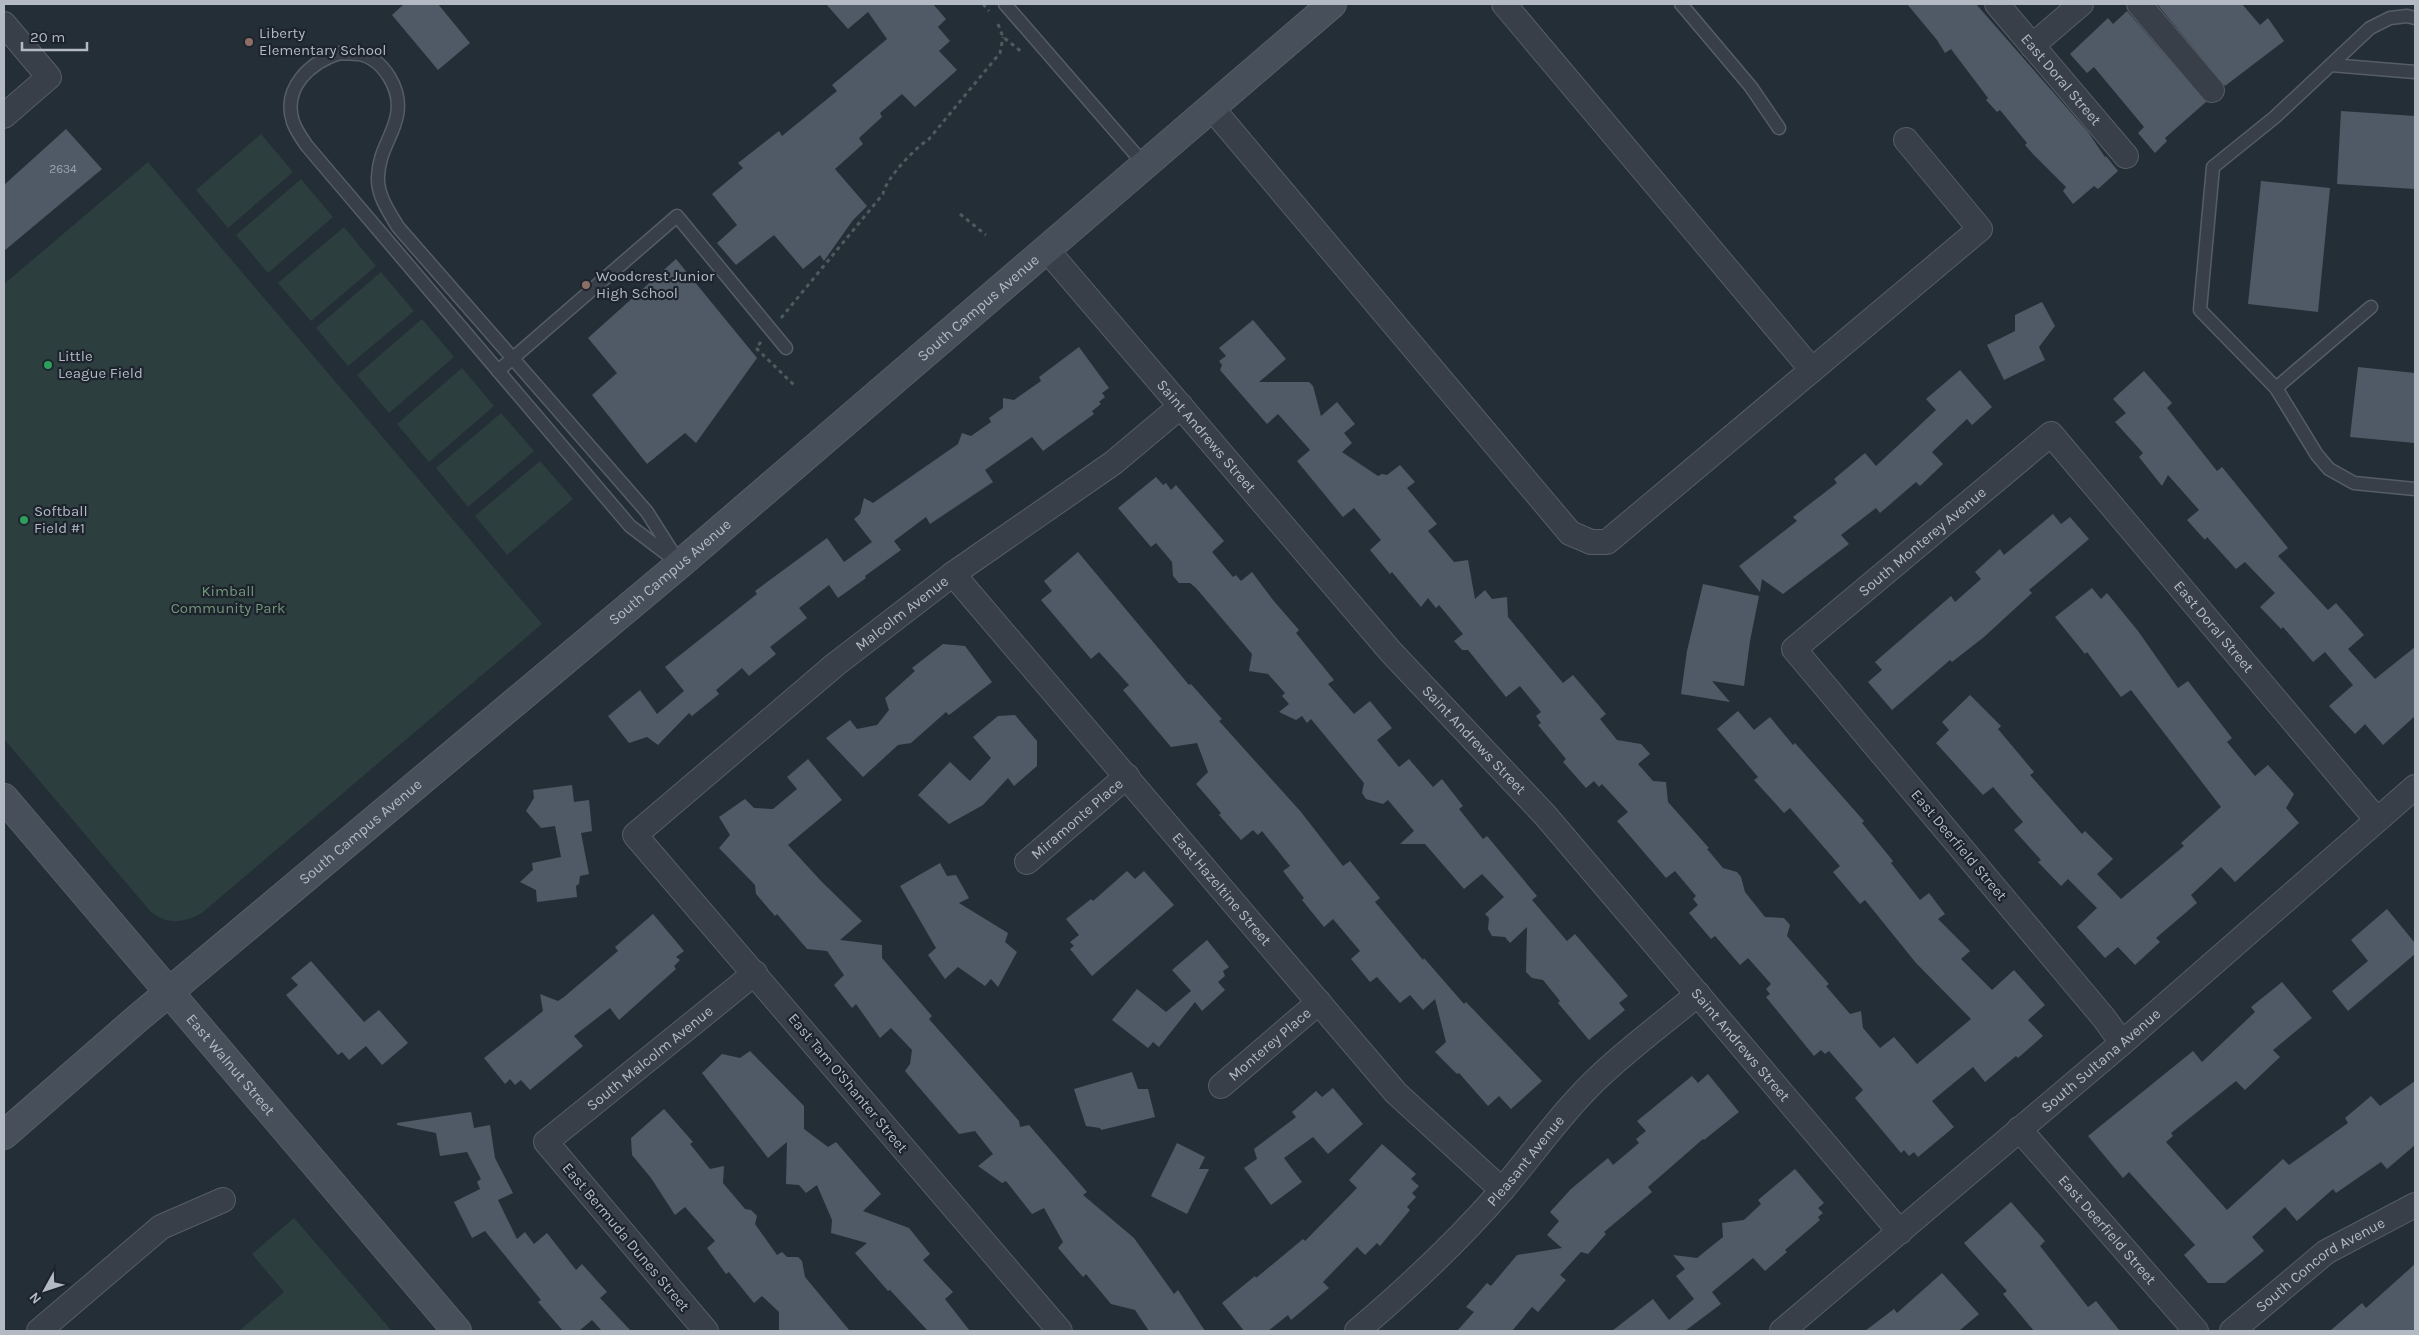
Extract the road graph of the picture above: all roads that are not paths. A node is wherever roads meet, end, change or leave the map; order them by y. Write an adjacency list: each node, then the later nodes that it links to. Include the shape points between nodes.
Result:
1 (1006, 4): 19 (lane)
2 (1332, 4): 14 (street, South Campus Avenue)
3 (1504, 4): 24 (street)
4 (1681, 4): 16 (lane, via 1751,87)
5 (1996, 4): 10 (street, East Doral Street)
6 (2082, 4): 10 (street)
7 (2139, 4): 13 (street)
8 (2415, 18): 11 (lane, via 2397,16 2377,23)
9 (4, 24): 15 (street, via 50,77)
10 (2032, 46): 18 (street, East Doral Street)
11 (2330, 65): 12 (lane); 26 (lane, via 2276,117 2212,167 2200,310)
12 (2415, 72)
13 (2212, 90)
14 (1211, 107): 19 (street, South Campus Avenue); 24 (street, via 1570,533 1591,542 1607,542)
15 (4, 116)
16 (1780, 128)
17 (1906, 140): 24 (street, via 1980,229)
18 (2126, 156)
19 (1144, 164): 20 (street, South Campus Avenue)
20 (1047, 250): 27 (street, Saint Andrews Street); 30 (street, South Campus Avenue)
21 (2371, 307): 26 (lane)
22 (786, 348): 23 (lane, via 677,216)
23 (513, 358): 25 (lane); 25 (lane, via 398,227 383,202 378,179 382,152 398,113 396,91 387,73 376,61 360,54 324,58 307,70 296,85 290,106 294,123 306,146); 30 (lane, via 647,512)
24 (1812, 370)
25 (498, 371): 30 (lane, via 630,526)
26 (2276, 388): 29 (lane, via 2317,455 2335,473 2362,484)
27 (1181, 406): 31 (street, Malcolm Avenue, via 1113,463); 41 (street, Saint Andrews Street, via 1390,652 1545,816)
28 (2051, 434): 32 (street, South Monterey Avenue); 36 (street, East Doral Street)
29 (2415, 489)
30 (680, 564): 40 (street, South Campus Avenue)
31 (953, 574): 33 (street, East Hazeltine Street); 37 (street, Malcolm Avenue, via 836,664)
32 (1794, 649): 43 (street, East Deerfield Street)
33 (1127, 776): 38 (street, Miramonte Place); 42 (street, East Hazeltine Street)
34 (2415, 788): 36 (street, South Sultana Avenue)
35 (4, 798): 40 (street, East Walnut Street)
36 (2377, 820): 43 (street, South Sultana Avenue)
37 (635, 835): 39 (street, East Tam O'Shanter Street)
38 (1027, 862)
39 (754, 973): 47 (street, South Malcolm Avenue); 56 (street, East Tam O'Shanter Street)
40 (169, 992): 46 (street, South Campus Avenue); 54 (street, East Walnut Street)
41 (1698, 994): 48 (street, Pleasant Avenue, via 1602,1074); 51 (street, Saint Andrews Street)
42 (1319, 1002): 44 (street, Monterey Place); 48 (street, East Hazeltine Street, via 1396,1093)
43 (2122, 1043): 45 (street, South Sultana Avenue)
44 (1220, 1086)
45 (2019, 1129): 51 (street, South Sultana Avenue); 58 (street, East Deerfield Street)
46 (4, 1135)
47 (546, 1142): 55 (street, East Bermuda Dunes Street)
48 (1502, 1190): 57 (street, Pleasant Avenue, via 1415,1280)
49 (223, 1200): 53 (street, via 161,1227)
50 (2415, 1205): 59 (street, South Concord Avenue, via 2326,1252)
51 (1900, 1232): 52 (street, South Sultana Avenue)
52 (1788, 1329)
53 (39, 1331)
54 (457, 1331)
55 (706, 1331)
56 (1060, 1331)
57 (1357, 1331)
58 (2196, 1331)
59 (2232, 1331)

